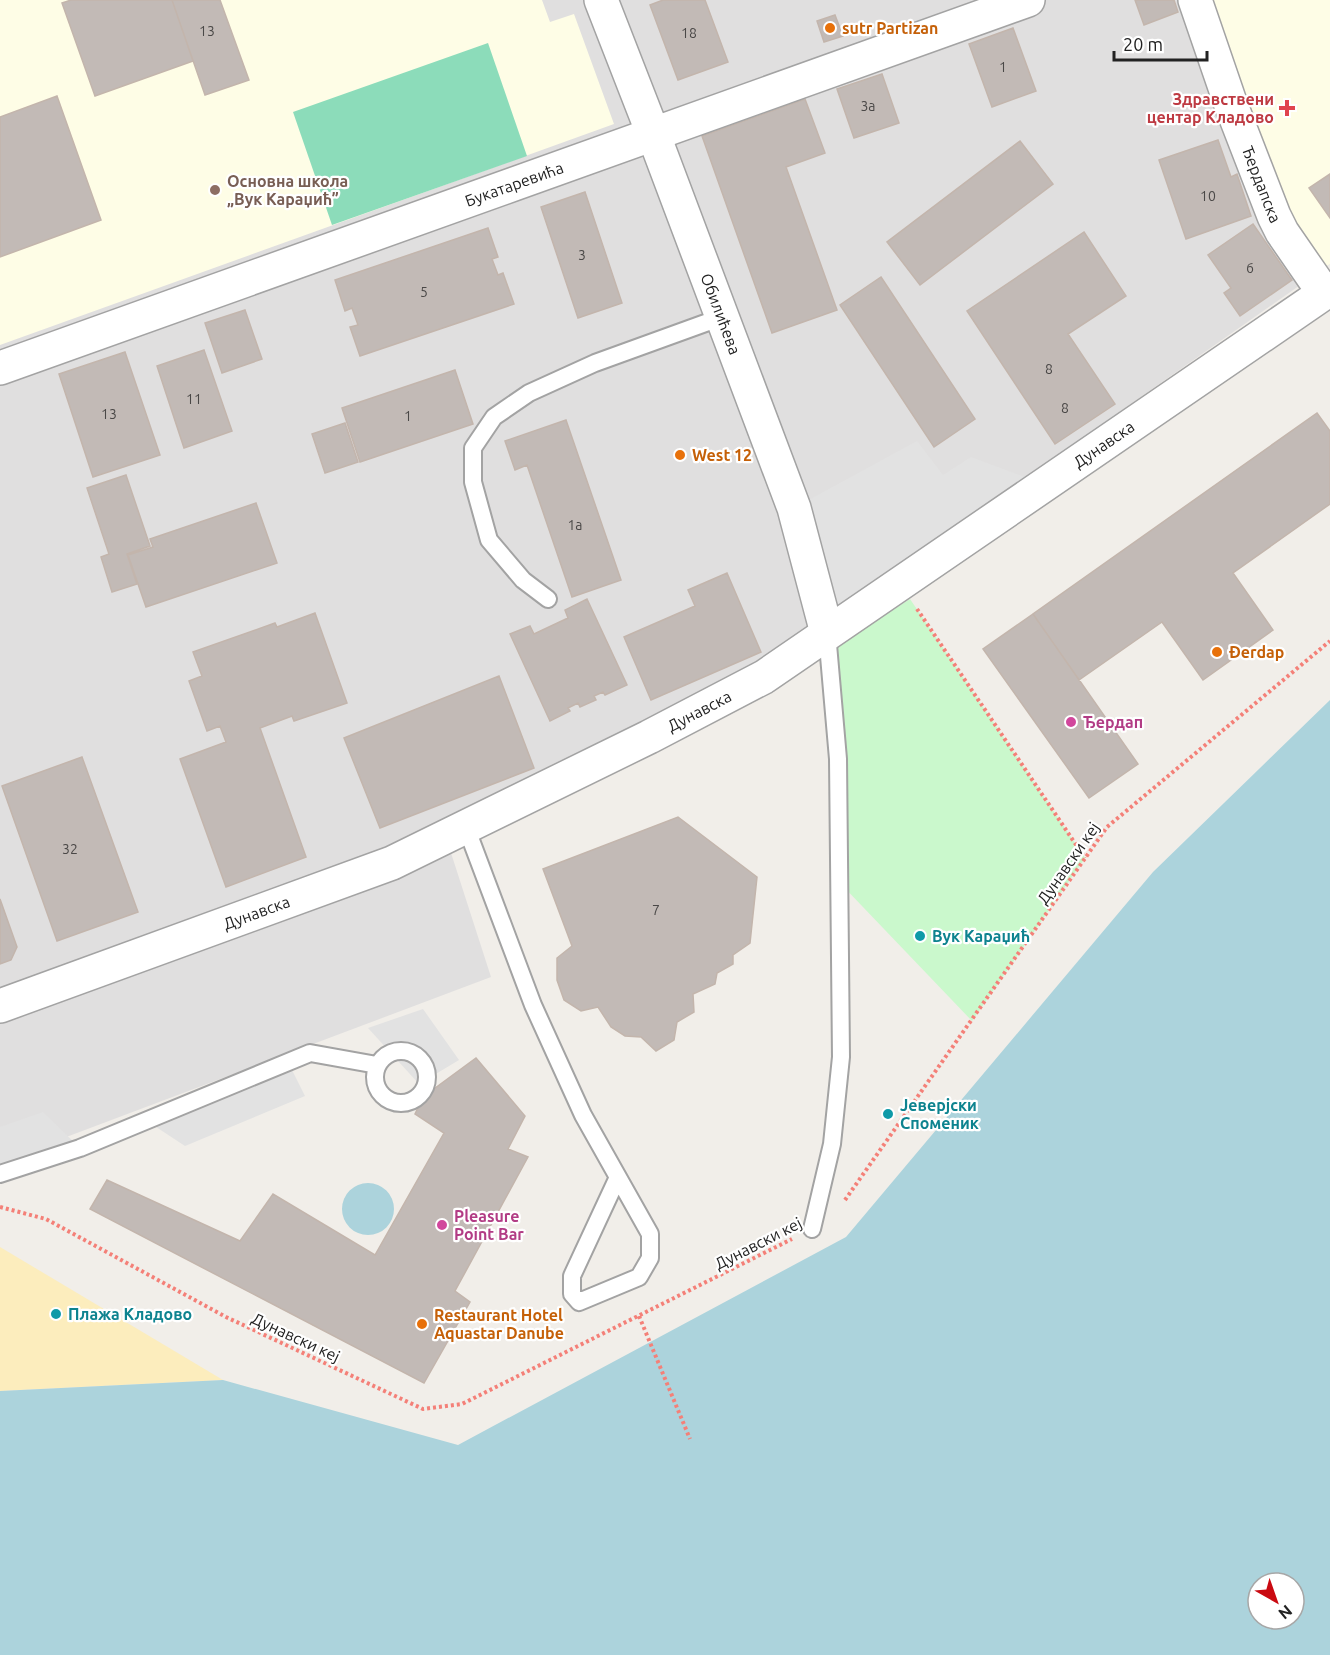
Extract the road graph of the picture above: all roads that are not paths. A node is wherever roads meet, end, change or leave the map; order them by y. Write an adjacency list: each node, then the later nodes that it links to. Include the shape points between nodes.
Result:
1 (601, 0): 4 (street, Обилићева)
2 (1028, 0): 4 (street, Букатаревића)
3 (1195, 0): 5 (street, Ђердапска, via 1274,216)
4 (654, 135): 6 (street, Обилићева); 7 (street, Букатаревића)
5 (1327, 291): 9 (street, Дунавска)
6 (722, 317): 8 (lane, via 595,363 529,393 494,417 473,448 472,482 489,540 523,580); 9 (street, Обилићева, via 794,508)
7 (0, 368)
8 (548, 599)
9 (827, 633): 10 (street, Дунавска, via 764,677); 15 (lane, via 838,759 841,1057 832,1143)
10 (466, 827): 11 (street, Дунавска, via 392,863); 14 (lane, via 533,1005 583,1115)
11 (0, 1006)
12 (377, 1065): 13 (lane, via 310,1053 80,1148)
13 (0, 1174)
14 (618, 1177): 14 (lane, via 650,1234 650,1258 639,1277 579,1302 572,1294 572,1276)
15 (812, 1229)

